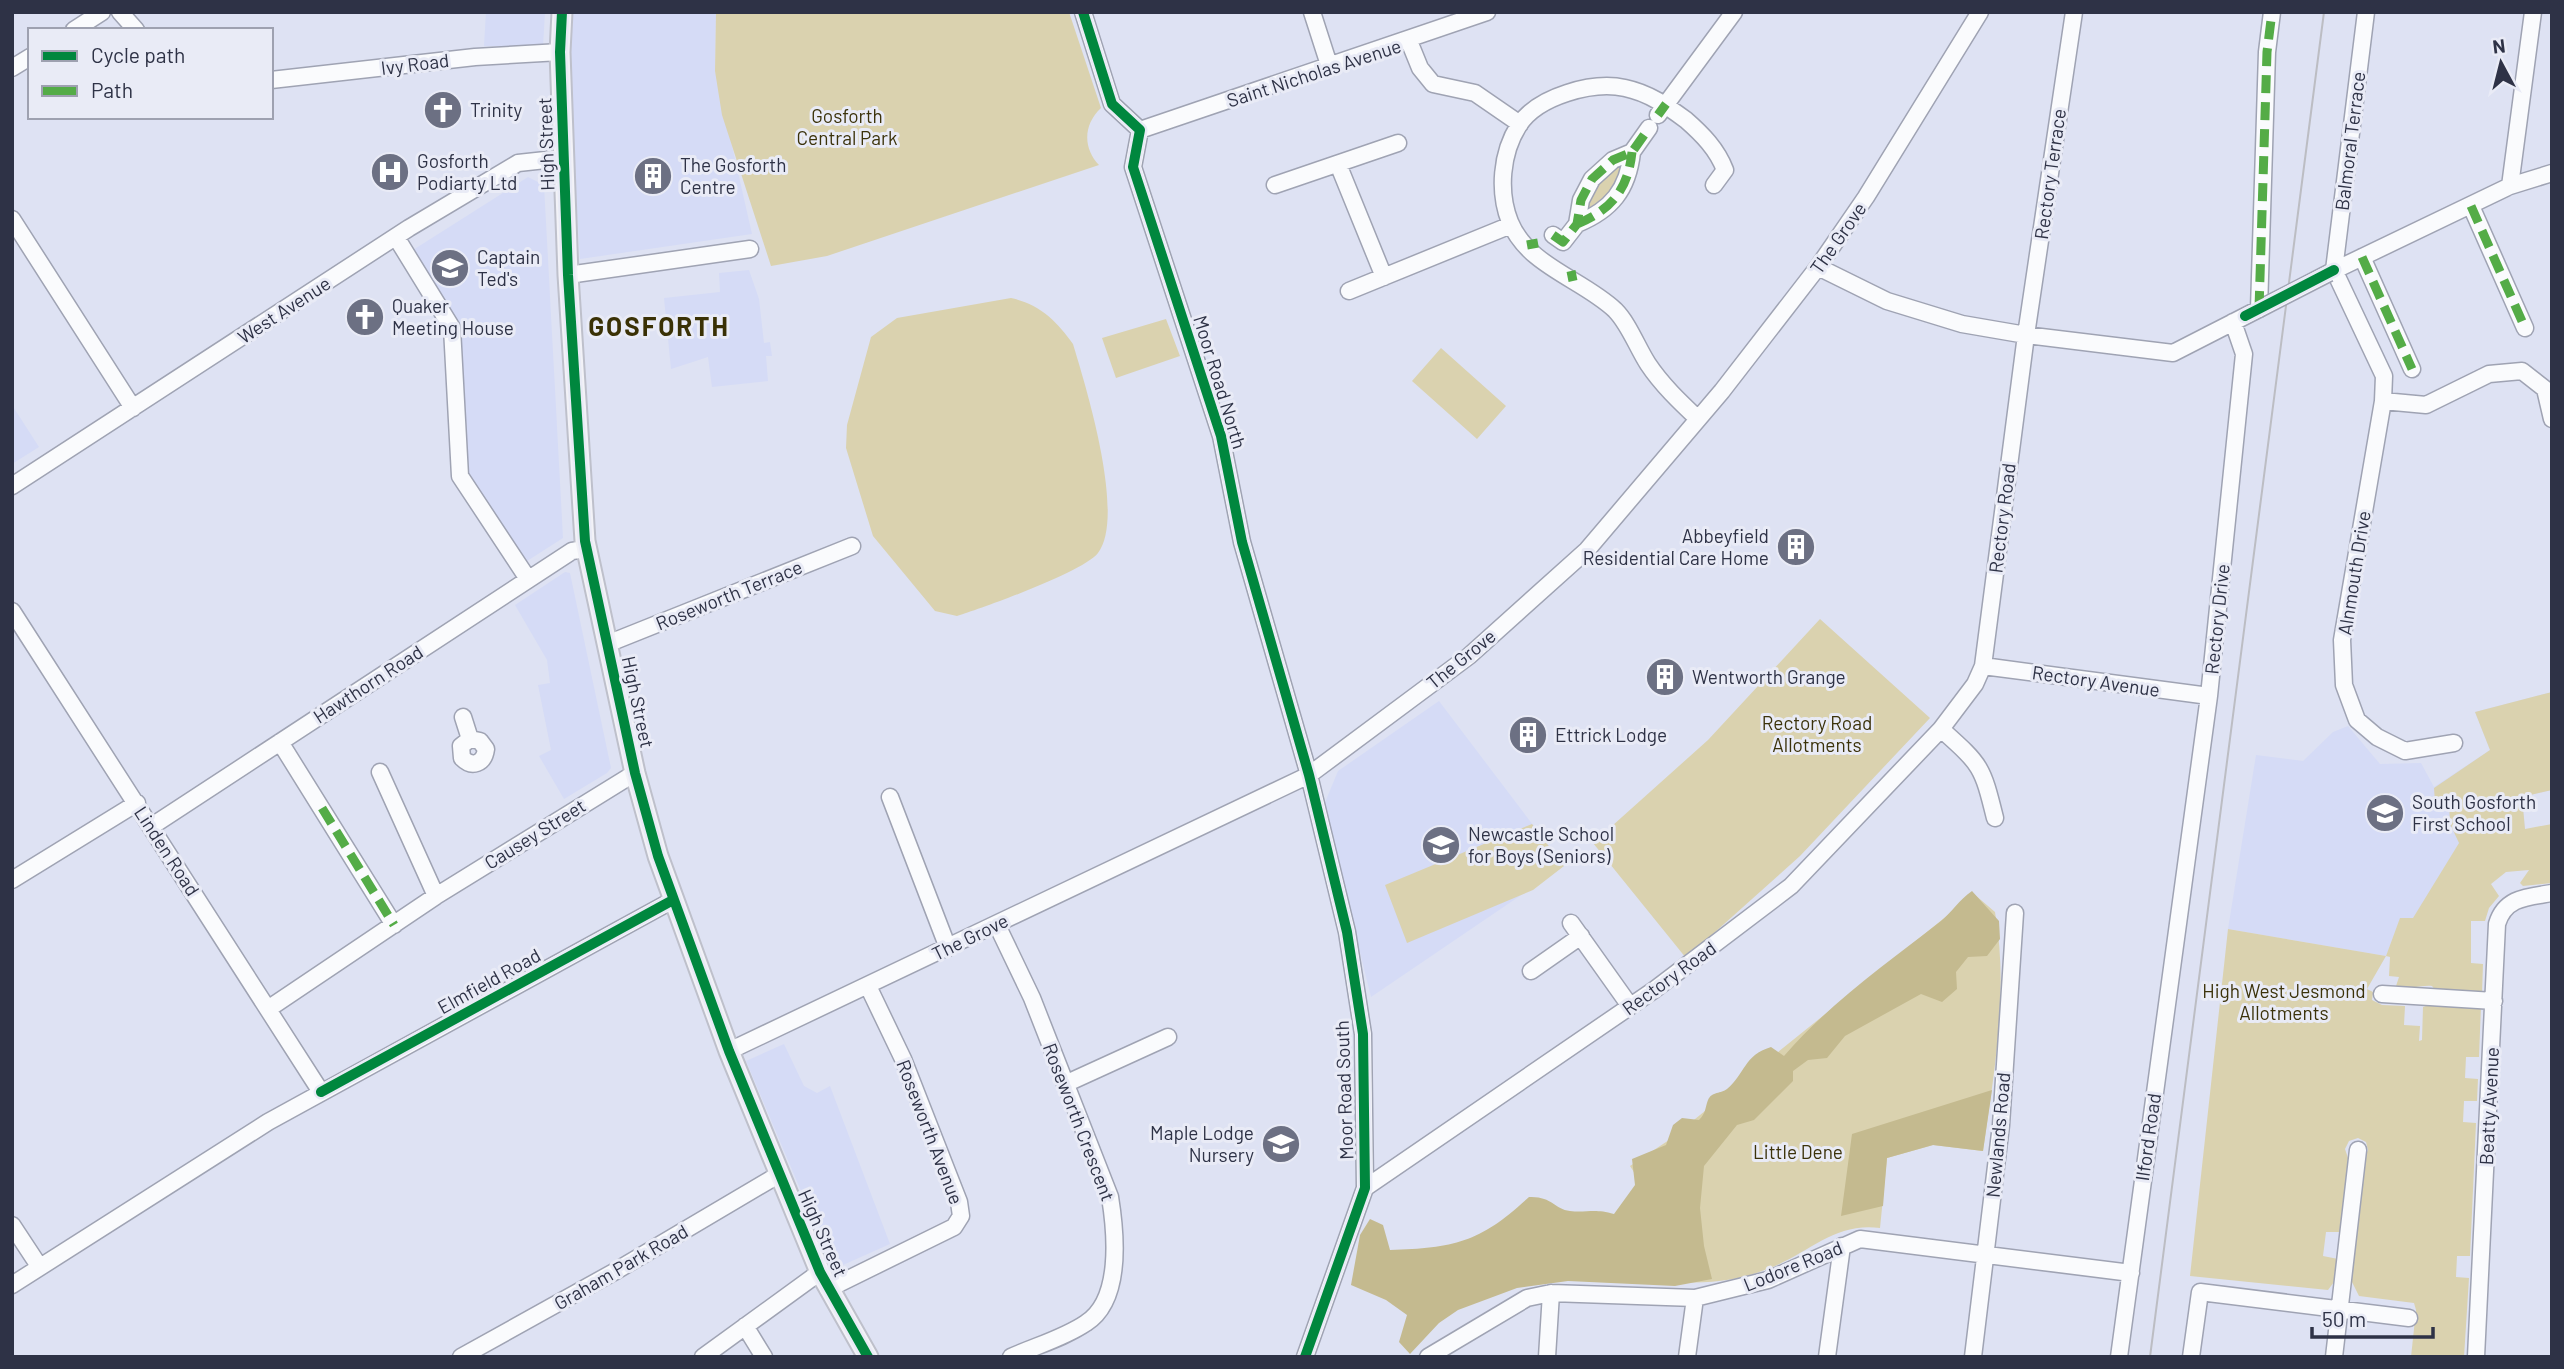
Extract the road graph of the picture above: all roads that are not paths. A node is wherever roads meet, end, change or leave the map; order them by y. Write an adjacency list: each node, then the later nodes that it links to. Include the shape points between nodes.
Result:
1 (102, 12): 13 (street)
2 (120, 12): 14 (street)
3 (562, 12): 16 (main road, High Street)
4 (1083, 12): 23 (street, via 1112,104)
5 (1312, 12): 19 (street)
6 (1734, 12): 21 (street)
7 (1980, 12): 40 (street, The Grove, via 1880,176)
8 (2074, 12): 48 (street, Rectory Terrace)
9 (2272, 12): 45 (street)
10 (2366, 12): 41 (street, Balmoral Terrace)
11 (2533, 12): 31 (street)
12 (1485, 13): 15 (street, Saint Nicholas Avenue)
13 (77, 28)
14 (134, 28)
15 (1409, 41): 19 (street, Saint Nicholas Avenue); 22 (street, via 1420,68 1433,84 1475,93)
16 (560, 52): 20 (street, Ivy Road); 26 (main road, High Street)
17 (28, 58): 18 (street)
18 (12, 68)
19 (1330, 68): 23 (street, Saint Nicholas Avenue)
20 (273, 80)
21 (1658, 116): 22 (street, via 1624,88 1594,86 1567,92); 25 (street); 30 (street, via 1695,128 1719,155 1725,170)
22 (1520, 124): 35 (street, via 1505,160 1502,196)
23 (1140, 130): 69 (street, Moor Road North, via 1133,167 1221,436 1242,542)
24 (1398, 143): 27 (street)
25 (1632, 152): 34 (street, via 1613,160 1592,178); 34 (street, via 1630,172 1618,199)
26 (564, 158): 36 (street, West Avenue, via 518,163); 42 (main road, High Street)
27 (1338, 164): 29 (street); 43 (street)
28 (2552, 173): 31 (street)
29 (1275, 185)
30 (1714, 185)
31 (2510, 186): 32 (street)
32 (2471, 206): 38 (street); 47 (street)
33 (12, 219): 51 (street)
34 (1577, 224): 39 (street)
35 (1511, 225): 39 (street); 43 (street)
36 (396, 237): 51 (street, West Avenue); 57 (street, via 452,328 460,476)
37 (750, 249): 42 (street)
38 (2362, 257): 41 (street); 49 (street)
39 (1547, 265): 52 (street, via 1572,276 1617,311 1655,374)
40 (1818, 267): 48 (street, via 1887,301 1962,324); 52 (street, The Grove)
41 (2331, 271): 45 (street, bridge); 50 (street, Alnmouth Drive, via 2384,376)
42 (568, 275): 56 (main road, High Street)
43 (1384, 277): 44 (street)
44 (1349, 291)
45 (2259, 309): 46 (street)
46 (2233, 322): 48 (street, via 2173,353); 61 (street, Rectory Drive, via 2245,354)
47 (2525, 328)
48 (2026, 335): 60 (street, Rectory Road)
49 (2412, 369)
50 (2383, 401): 53 (street, via 2426,405 2489,374 2522,371 2544,389); 66 (street, Alnmouth Drive, via 2342,640 2344,685 2357,720 2377,737 2405,751)
51 (133, 408): 54 (street, West Avenue)
52 (1698, 419): 69 (street, The Grove, via 1587,550 1469,656)
53 (2552, 419)
54 (12, 486)
55 (852, 546): 59 (street, Roseworth Terrace)
56 (586, 549): 57 (street, Hawthorn Road, via 572,551); 59 (main road, High Street)
57 (528, 579): 65 (street, Hawthorn Road)
58 (12, 611): 71 (street, Linden Road)
59 (607, 644): 68 (main road, High Street)
60 (1983, 666): 61 (street, Rectory Avenue); 63 (street, Rectory Road)
61 (2209, 696): 79 (street, Rectory Drive)
62 (463, 717): 64 (street)
63 (1941, 729): 72 (street, via 1977,761); 87 (street, Rectory Road, via 1791,886)
64 (470, 739)
65 (280, 742): 73 (street, Hawthorn Road); 80 (street)
66 (2454, 743)
67 (380, 772): 76 (street)
68 (635, 773): 76 (street, Causey Street); 77 (main road, High Street)
69 (1309, 775): 81 (street, The Grove); 95 (street, Moor Road South, via 1347,932 1363,1034)
70 (890, 797): 82 (street)
71 (137, 803): 73 (street, Linden Road); 74 (street)
72 (1995, 818)
73 (152, 826): 88 (street, Linden Road)
74 (12, 880)
75 (2552, 893): 86 (street, Beatty Avenue, via 2510,902 2500,912)
76 (436, 896): 80 (street, Causey Street)
77 (673, 900): 90 (main road, High Street); 92 (street, Elmfield Road)
78 (2015, 913): 98 (street, Newlands Road, via 2001,1125)
79 (2179, 918): 100 (street, Ilford Road)
80 (394, 925): 88 (street, Causey Street)
81 (997, 925): 82 (street, The Grove); 91 (street, Roseworth Crescent)
82 (948, 948): 84 (street, The Grove)
83 (1531, 971): 87 (street, via 1576,929)
84 (868, 986): 90 (street, The Grove); 101 (street, Roseworth Avenue, via 903,1059 961,1216 954,1227)
85 (2382, 994): 86 (street)
86 (2494, 1001): 122 (street, Beatty Avenue)
87 (1630, 1006): 95 (street, Rectory Road)
88 (268, 1009): 92 (street, Linden Road)
89 (1168, 1037): 91 (street)
90 (729, 1051): 94 (main road, High Street)
91 (1065, 1084): 112 (street, Roseworth Crescent, via 1110,1197 1115,1230 1112,1288 1088,1322)
92 (321, 1092): 99 (street, Elmfield Road)
93 (2358, 1150): 105 (street)
94 (778, 1175): 101 (main road, High Street); 108 (street, Graham Park Road)
95 (1365, 1188): 113 (street, Moor Road South)
96 (12, 1225): 99 (street)
97 (1842, 1246): 98 (street, Lodore Road, via 1860,1239); 104 (street, Lodore Road, via 1768,1279); 117 (street)
98 (1986, 1255): 100 (street, Lodore Road); 118 (street, Newlands Road)
99 (39, 1266): 102 (street, Elmfield Road)
100 (2131, 1273): 119 (street, Ilford Road)
101 (824, 1280): 107 (street); 111 (main road, High Street)
102 (12, 1285)
103 (1551, 1293): 104 (street, Lodore Road); 114 (street, Lodore Road, via 1527,1298); 115 (street)
104 (1695, 1298): 116 (street)
105 (2340, 1308): 106 (street); 120 (street, via 2200,1292); 121 (street)
106 (2409, 1318)
107 (744, 1326): 109 (street); 110 (street)
108 (461, 1357)
109 (703, 1357)
110 (764, 1357)
111 (868, 1357)
112 (1012, 1357)
113 (1305, 1357)
114 (1428, 1357)
115 (1548, 1357)
116 (1687, 1357)
117 (1827, 1357)
118 (1972, 1357)
119 (2119, 1357)
120 (2191, 1357)
121 (2334, 1357)
122 (2476, 1357)

